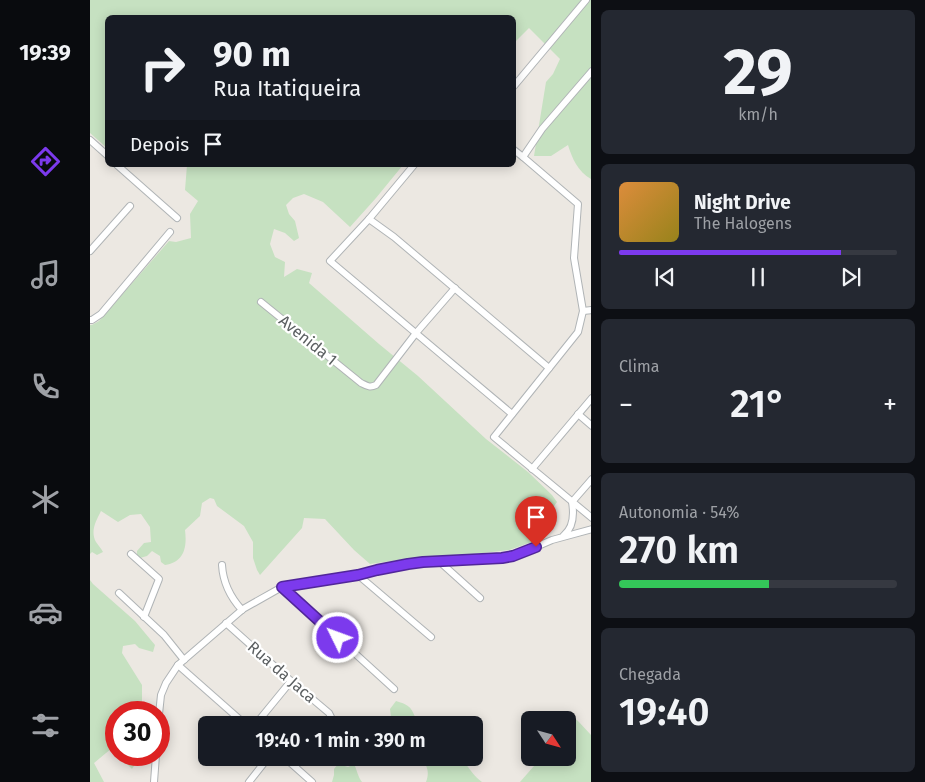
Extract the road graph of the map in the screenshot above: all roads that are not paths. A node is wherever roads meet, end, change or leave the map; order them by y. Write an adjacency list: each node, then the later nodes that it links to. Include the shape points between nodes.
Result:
1 (586, 0): 3 (street)
2 (591, 71): 7 (street)
3 (516, 84)
4 (90, 140): 6 (street)
5 (516, 152): 7 (street)
6 (105, 153)
7 (523, 157): 18 (street, via 578,204 574,258)
8 (119, 167): 11 (street)
9 (412, 167): 12 (street)
10 (130, 206): 14 (street)
11 (177, 218)
12 (369, 219): 15 (street); 20 (street, via 330,261)
13 (170, 232): 19 (street, via 101,314)
14 (90, 251)
15 (455, 288): 20 (street); 21 (street)
16 (261, 302): 20 (street, Avenida 1, via 354,377 372,387)
17 (591, 310): 18 (street)
18 (583, 311): 21 (street, via 578,332)
19 (90, 320)
20 (416, 333): 23 (street)
21 (549, 368): 23 (street)
22 (591, 398): 24 (street)
23 (512, 414): 26 (street, via 494,437)
24 (578, 414): 25 (street); 26 (street)
25 (591, 426)
26 (532, 469): 28 (street)
27 (591, 479): 28 (street)
28 (572, 502): 29 (street); 31 (street, via 568,532)
29 (591, 518)
30 (591, 529): 31 (street)
31 (552, 540): 33 (street, via 513,556)
32 (132, 554): 40 (street, via 159,579)
33 (440, 562): 35 (street, via 393,566); 38 (street)
34 (222, 565): 39 (street, via 222,576)
35 (358, 575): 36 (street); 42 (street)
36 (282, 587): 39 (street); 46 (street)
37 (119, 593): 40 (street)
38 (480, 598)
39 (242, 610): 41 (street)
40 (144, 617): 43 (street)
41 (226, 623): 43 (street); 45 (street, Rua da Jaca)
42 (431, 637)
43 (184, 660): 44 (street)
44 (178, 665): 47 (street); 48 (street)
45 (291, 681): 49 (street); 50 (street, Rua da Jaca)
46 (394, 689)
47 (160, 701)
48 (236, 716)
49 (262, 716)
50 (330, 716)
51 (155, 766): 54 (street)
52 (262, 766): 55 (street)
53 (295, 766): 56 (street)
54 (154, 782)
55 (249, 782)
56 (312, 782)

